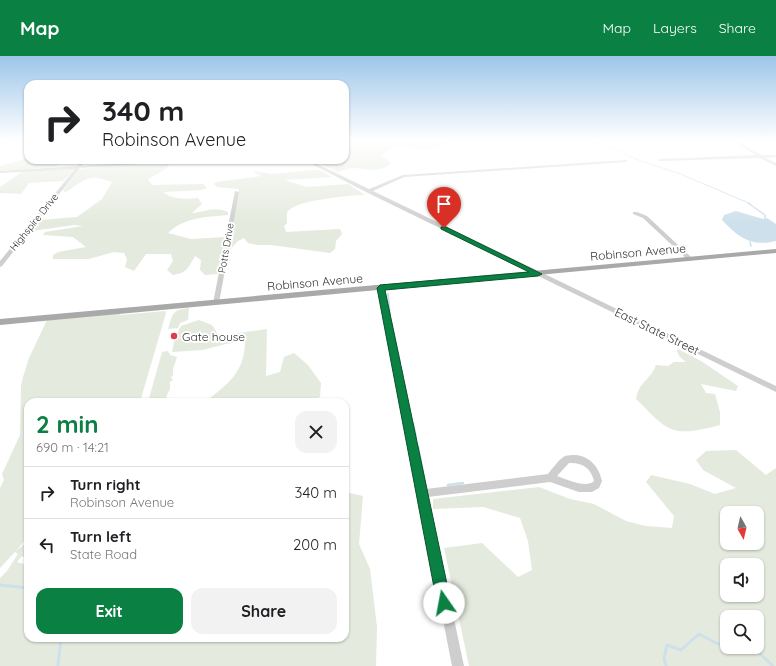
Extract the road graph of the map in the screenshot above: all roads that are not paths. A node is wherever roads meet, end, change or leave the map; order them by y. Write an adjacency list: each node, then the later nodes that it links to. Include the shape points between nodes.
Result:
1 (55, 168): 5 (street)
2 (77, 168): 11 (street, Highspire Drive)
3 (323, 168): 6 (street, East State Street)
4 (515, 168): 6 (street, via 403,176)
5 (0, 172)
6 (368, 191): 12 (street, East State Street)
7 (236, 192): 14 (street, Potts Drive)
8 (635, 213): 10 (street, via 645,217)
9 (776, 251): 10 (main road, Robinson Avenue)
10 (690, 259): 12 (main road, Robinson Avenue)
11 (0, 265)
12 (538, 274): 13 (main road, Robinson Avenue); 16 (street, East State Street)
13 (380, 288): 14 (main road, Robinson Avenue); 18 (street)
14 (216, 303): 15 (main road, Robinson Avenue)
15 (0, 322)
16 (776, 389)
17 (550, 478): 17 (street, via 566,485 586,489 592,488 598,481 588,462 577,458 567,459); 18 (street)
18 (421, 494): 19 (street)
19 (458, 666)

